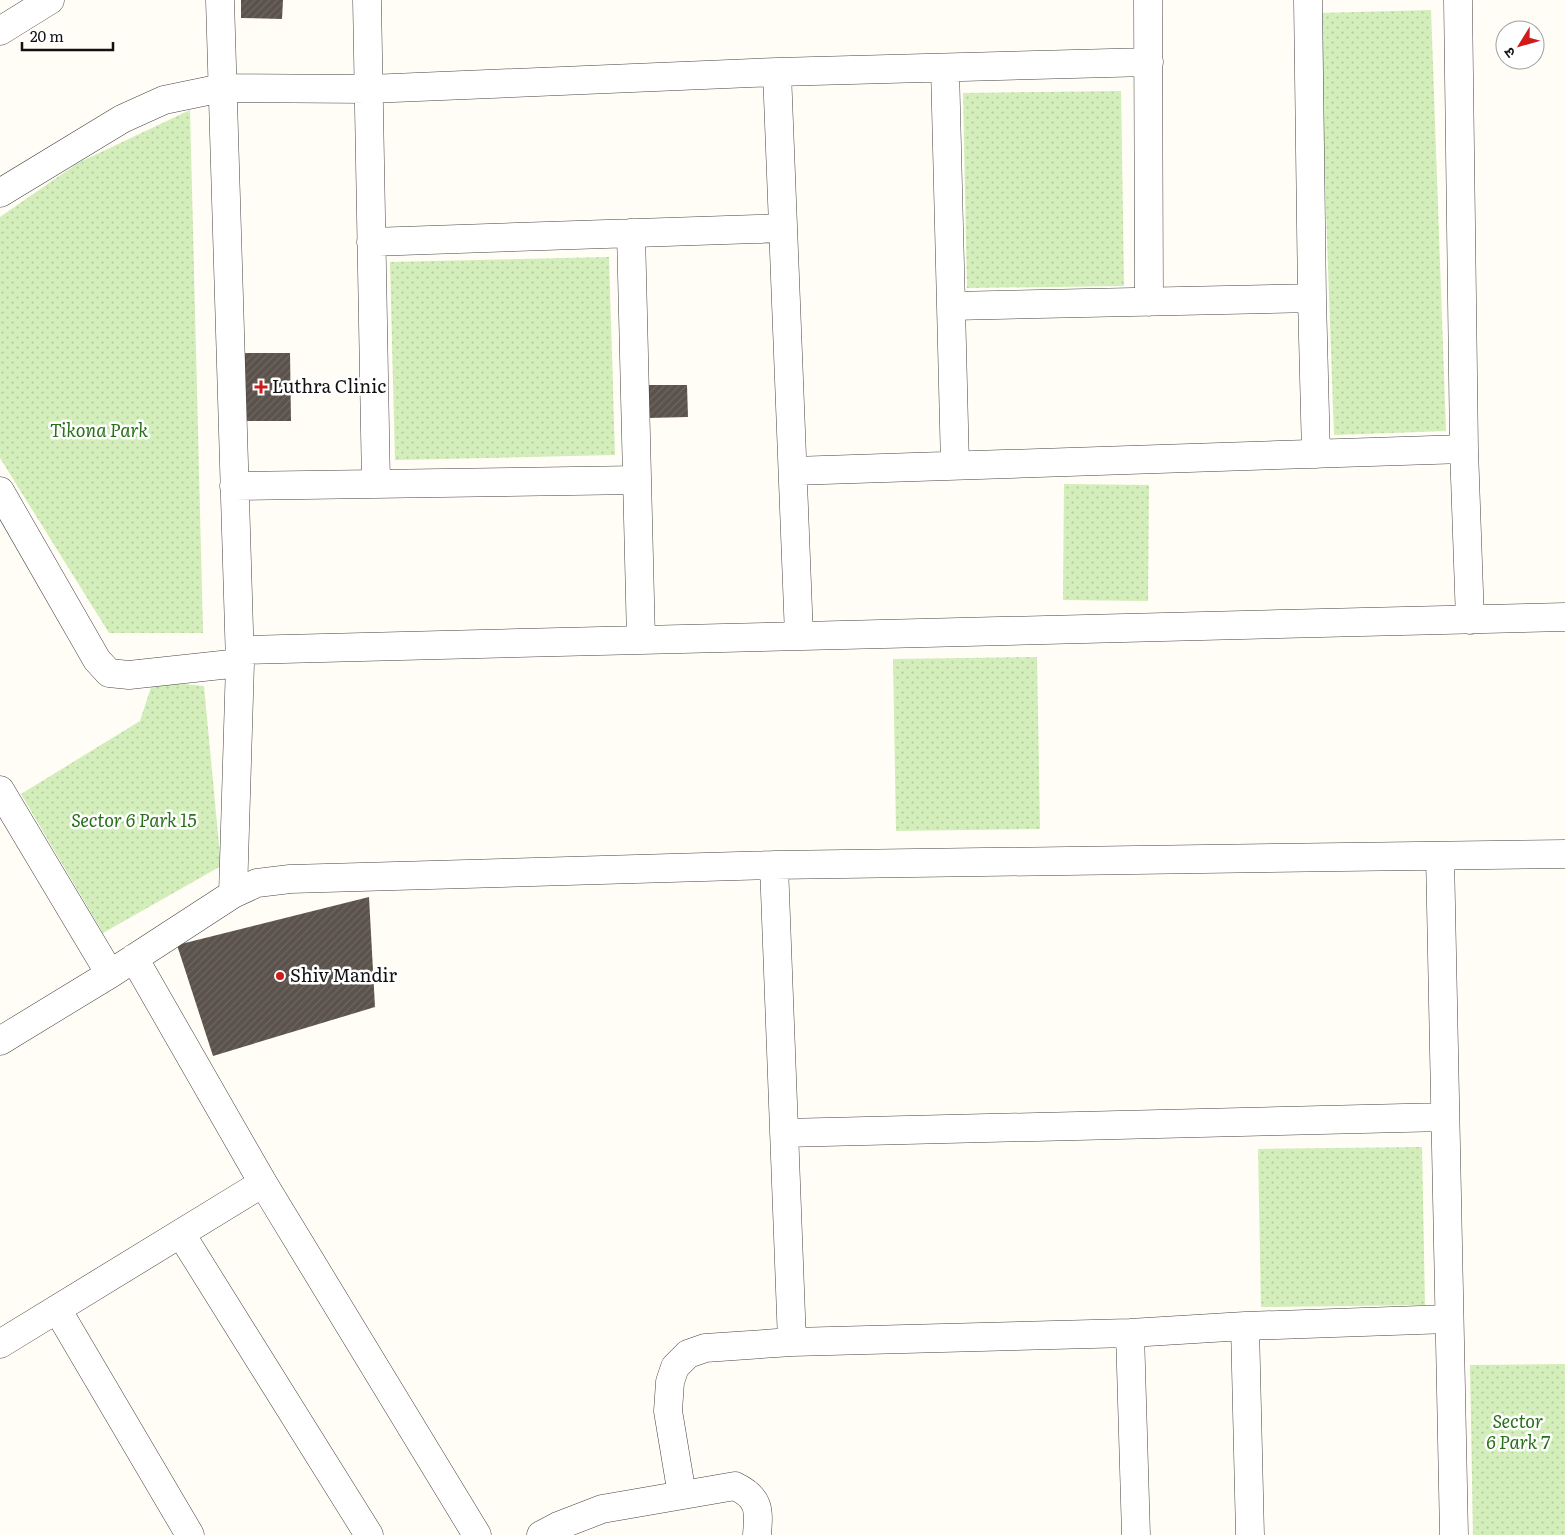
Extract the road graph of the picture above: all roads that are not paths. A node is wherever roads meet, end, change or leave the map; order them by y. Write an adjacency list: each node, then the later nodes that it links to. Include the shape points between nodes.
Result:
1 (50, 0): 7 (street)
2 (220, 0): 11 (street)
3 (368, 0): 12 (street)
4 (1148, 0): 8 (street)
5 (1308, 0): 17 (street)
6 (1458, 0): 20 (street)
7 (0, 30)
8 (1149, 62): 9 (street); 18 (street)
9 (946, 68): 10 (street); 19 (street)
10 (777, 72): 12 (street); 14 (street)
11 (222, 88): 12 (street); 13 (street, via 164,100 122,119); 26 (street)
12 (369, 89): 16 (street)
13 (0, 193)
14 (783, 228): 15 (street); 23 (street)
15 (631, 233): 16 (street); 24 (street)
16 (371, 242): 25 (street)
17 (1312, 298): 18 (street); 21 (street)
18 (1150, 302): 19 (street)
19 (952, 306): 22 (street)
20 (1464, 449): 21 (street); 29 (street)
21 (1316, 454): 22 (street)
22 (955, 465): 23 (street)
23 (792, 471): 30 (street)
24 (637, 480): 25 (street); 31 (street)
25 (376, 484): 26 (street)
26 (234, 486): 32 (street)
27 (0, 491): 32 (street, via 96,660 109,673 129,675)
28 (1565, 617): 29 (street)
29 (1470, 620): 30 (street)
30 (799, 636): 31 (street)
31 (641, 640): 32 (street)
32 (240, 657): 38 (street)
33 (0, 790): 34 (street)
34 (9, 824): 40 (street)
35 (1565, 854): 36 (street)
36 (1440, 856): 37 (street); 42 (street)
37 (774, 865): 38 (street, via 290,879 257,883); 43 (street)
38 (233, 894): 39 (street)
39 (134, 958): 40 (street); 44 (street)
40 (110, 974): 41 (street)
41 (0, 1041)
42 (1445, 1117): 43 (street); 47 (street)
43 (784, 1133): 50 (street)
44 (263, 1183): 45 (street); 55 (street)
45 (180, 1234): 46 (street); 54 (street)
46 (57, 1309): 51 (street); 53 (street)
47 (1449, 1319): 48 (street); 60 (street)
48 (1245, 1326): 49 (street); 59 (street)
49 (1130, 1333): 50 (street); 58 (street)
50 (792, 1342): 52 (street, via 705,1348 688,1354 675,1367 670,1382 668,1411)
51 (0, 1344)
52 (682, 1494): 56 (street, via 602,1509); 57 (street, via 735,1486 746,1491 759,1513)
53 (190, 1535)
54 (369, 1535)
55 (477, 1535)
56 (541, 1535)
57 (757, 1535)
58 (1136, 1535)
59 (1250, 1535)
60 (1454, 1535)

